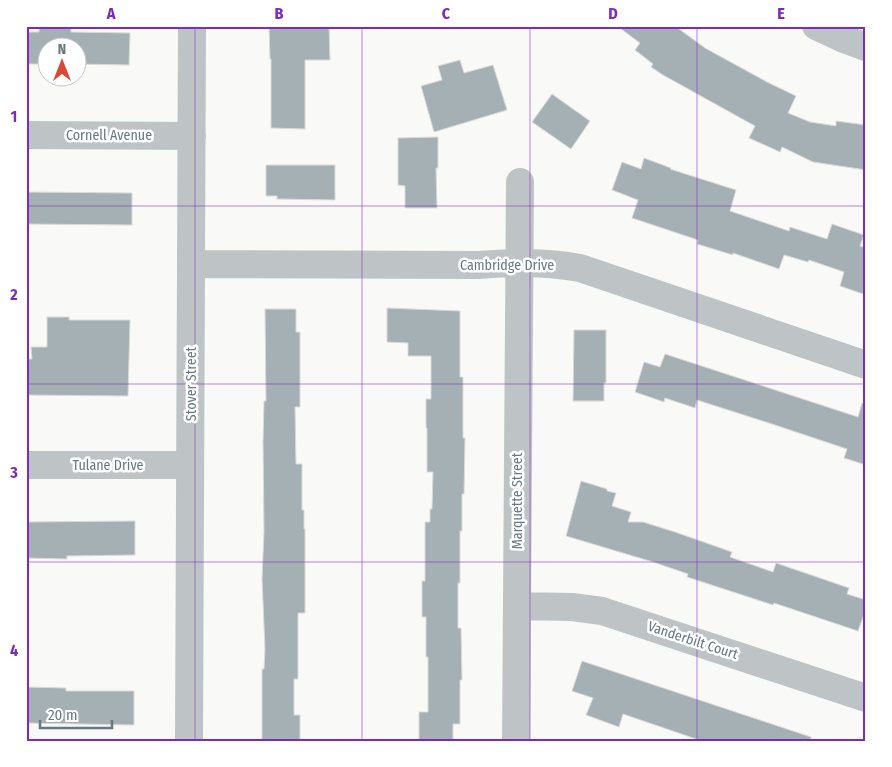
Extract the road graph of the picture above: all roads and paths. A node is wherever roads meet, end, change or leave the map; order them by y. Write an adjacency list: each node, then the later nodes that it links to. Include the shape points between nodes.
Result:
1 (192, 26): 5 (street, Stover Street)
2 (816, 26): 3 (street)
3 (866, 46)
4 (26, 134): 5 (street, Cornell Avenue)
5 (192, 136): 8 (street, Stover Street)
6 (520, 182): 7 (street, Marquette Street)
7 (518, 262): 8 (street, Cambridge Drive); 9 (street, Cambridge Drive, via 580,268); 12 (street, Marquette Street)
8 (191, 264): 11 (street, Stover Street)
9 (866, 365)
10 (26, 465): 11 (street, Tulane Drive)
11 (190, 465): 14 (street, Stover Street)
12 (517, 606): 13 (street, Vanderbilt Court, via 602,611); 15 (street, Marquette Street)
13 (866, 698)
14 (189, 741)
15 (516, 741)

